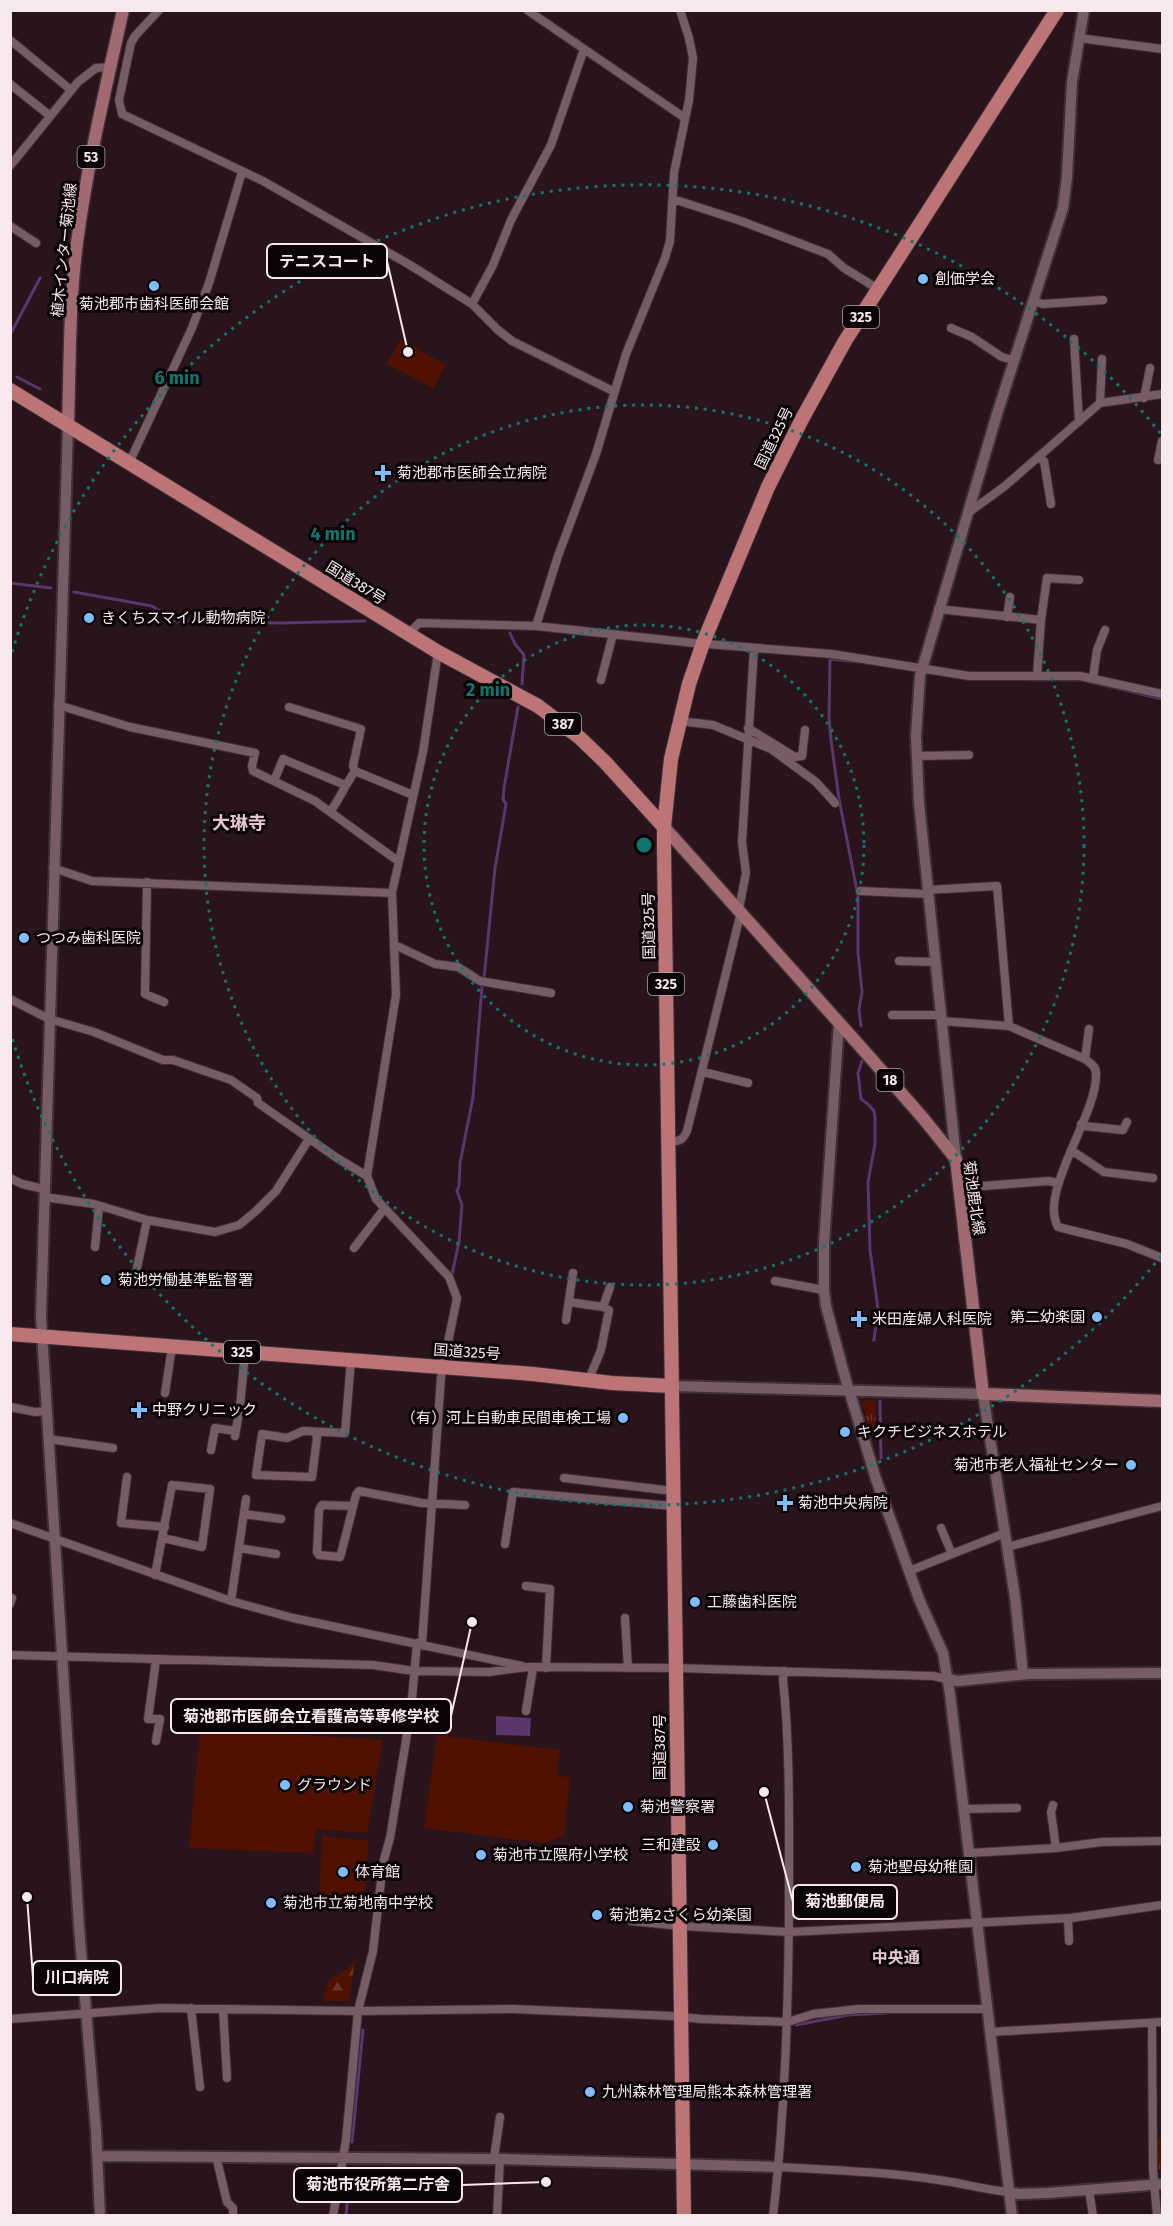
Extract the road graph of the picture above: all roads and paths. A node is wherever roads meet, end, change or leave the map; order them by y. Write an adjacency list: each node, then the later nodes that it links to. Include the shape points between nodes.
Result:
1 (123, 10): 10 (main road, 植木インター菊池線 / 53)
2 (159, 10): 9 (street)
3 (528, 10): 12 (street)
4 (680, 10): 17 (street, via 693,58)
5 (1057, 10): 23 (highway, 国道325号 / 325)
6 (1084, 10): 7 (street)
7 (1079, 38): 11 (street); 25 (street, via 1063,208)
8 (10, 40): 15 (street)
9 (131, 43): 10 (street); 19 (street, via 119,100 122,114)
10 (115, 48): 13 (main road, 植木インター菊池線 / 53)
11 (1162, 49)
12 (584, 50): 17 (street); 26 (street, via 551,145)
13 (110, 67): 15 (street, via 96,68); 38 (main road, 植木インター菊池線 / 53, via 77,244)
14 (10, 84): 16 (street)
15 (71, 90): 16 (street)
16 (49, 115): 18 (street)
17 (685, 118): 20 (street)
18 (10, 166)
19 (242, 172): 26 (street); 42 (street, via 192,328)
20 (673, 199): 23 (street, via 828,254); 33 (street, via 665,258)
21 (10, 226): 22 (street)
22 (36, 243)
23 (878, 289): 54 (highway, 国道325号 / 325, via 820,384 784,454)
24 (1103, 300): 25 (street, via 1043,304)
25 (1033, 301): 30 (street)
26 (472, 304): 33 (street, via 512,340)
27 (951, 328): 30 (street)
28 (1074, 339): 37 (street)
29 (1102, 359): 36 (street)
30 (1014, 360): 44 (street)
31 (1150, 368): 35 (street)
32 (10, 390): 38 (highway, 国道387号 / 387)
33 (613, 390): 50 (street, via 596,454)
34 (1162, 394): 35 (street)
35 (1144, 398): 36 (street)
36 (1100, 403): 37 (street)
37 (1079, 421): 40 (street)
38 (68, 425): 42 (highway, 国道387号 / 387); 62 (street)
39 (1162, 441): 41 (street)
40 (1038, 457): 43 (street, via 1044,461); 44 (street)
41 (1158, 460)
42 (129, 463): 52 (highway, 国道387号 / 387)
43 (1051, 504)
44 (966, 514): 47 (street)
45 (1079, 580): 49 (street, via 1047,578)
46 (1010, 597): 48 (street)
47 (938, 609): 48 (street); 57 (street)
48 (1007, 617): 49 (street)
49 (1041, 620): 58 (street)
50 (536, 626): 52 (street, via 419,623); 53 (street)
51 (1105, 630): 59 (street)
52 (408, 634): 56 (highway, 国道387号 / 387)
53 (613, 634): 54 (street); 60 (street)
54 (703, 643): 55 (street); 64 (highway, 国道325号 / 325)
55 (754, 648): 57 (street, via 832,654); 65 (street)
56 (438, 652): 73 (street); 76 (highway, 国道387号 / 387, via 554,717 605,762)
57 (921, 668): 58 (street, via 969,676); 69 (street)
58 (1037, 676): 59 (street)
59 (1093, 678): 61 (street)
60 (601, 680)
61 (1162, 694)
62 (58, 705): 71 (street, via 130,727 255,753 253,771); 78 (street)
63 (289, 707): 70 (street, via 361,729)
64 (679, 720): 67 (street, via 713,725); 76 (highway, 国道325号 / 325)
65 (748, 728): 66 (street, via 795,757 802,756); 67 (street)
66 (805, 730)
67 (748, 738): 74 (street, via 794,765); 83 (street, via 742,842 746,873)
68 (969, 755): 69 (street)
69 (917, 756): 81 (street)
70 (355, 771): 72 (street); 73 (street)
71 (274, 781): 72 (street, via 283,759); 75 (street)
72 (345, 785): 75 (street)
73 (413, 795): 77 (street)
74 (835, 803)
75 (330, 812): 77 (street)
76 (664, 827): 83 (main road, 菊池鹿北線 / 18); 102 (highway, 国道325号 / 325)
77 (398, 861): 82 (street)
78 (53, 868): 79 (street, via 92,881); 92 (street)
79 (147, 882): 82 (street); 89 (street, via 144,994)
80 (860, 891): 81 (street)
81 (928, 892): 86 (street); 94 (street, via 997,886)
82 (392, 893): 84 (street)
83 (740, 910): 93 (main road, 菊池鹿北線 / 18); 97 (street)
84 (395, 945): 87 (street, via 435,964 458,967 480,981); 105 (street, via 396,994)
85 (899, 961): 86 (street)
86 (935, 962): 91 (street)
87 (551, 993)
88 (10, 999): 92 (street)
89 (164, 1002)
90 (892, 1015): 91 (street)
91 (941, 1018): 94 (street); 104 (street)
92 (49, 1019): 101 (street, via 231,1080); 110 (street)
93 (839, 1022): 104 (main road, 菊池鹿北線 / 18); 121 (street)
94 (1009, 1026): 96 (street)
95 (1089, 1029): 96 (street)
96 (1085, 1059): 100 (street, via 1096,1072)
97 (703, 1072): 98 (street); 102 (street, via 684,1138)
98 (748, 1083)
99 (1127, 1122): 100 (street, via 1123,1130)
100 (1081, 1124): 103 (street)
101 (309, 1139): 105 (street); 113 (street, via 276,1191 239,1225 215,1232)
102 (669, 1141): 132 (highway, 国道325号 / 325)
103 (1071, 1150): 107 (street, via 1104,1172); 108 (street)
104 (956, 1159): 109 (main road, 菊池鹿北線)
105 (367, 1176): 112 (street)
106 (10, 1178): 110 (street)
107 (1153, 1178)
108 (1059, 1183): 109 (street); 116 (street, via 1054,1211 1058,1227 1126,1244)
109 (959, 1188): 135 (main road, 菊池鹿北線)
110 (44, 1193): 111 (street); 126 (street)
111 (99, 1207): 113 (street); 114 (street)
112 (384, 1209): 115 (street); 130 (street, via 437,1262 455,1290 457,1298)
113 (147, 1220): 117 (street)
114 (95, 1247)
115 (354, 1248)
116 (1162, 1258)
117 (136, 1273)
118 (573, 1273): 122 (street)
119 (775, 1281): 121 (street)
120 (610, 1287): 123 (street)
121 (824, 1290): 133 (street)
122 (569, 1302): 123 (street); 124 (street)
123 (603, 1307): 131 (street, via 609,1314 599,1357)
124 (566, 1320)
125 (10, 1334): 126 (highway, 国道325号 / 325)
126 (41, 1337): 127 (highway, 国道325号 / 325); 138 (street)
127 (172, 1347): 128 (highway, 国道325号 / 325); 134 (street)
128 (245, 1353): 129 (highway, 国道325号 / 325); 142 (street, via 235,1433 215,1428)
129 (351, 1360): 130 (highway, 国道325号 / 325); 139 (street, via 345,1433)
130 (442, 1368): 131 (highway, 国道325号 / 325); 147 (street)
131 (589, 1379): 132 (highway, 国道325号 / 325)
132 (671, 1386): 133 (street); 145 (highway, 国道387号)
133 (850, 1390): 135 (street); 165 (street)
134 (165, 1392)
135 (982, 1394): 136 (main road); 157 (street)
136 (1162, 1401)
137 (10, 1407): 138 (street)
138 (46, 1411): 140 (street)
139 (315, 1432): 139 (street, via 303,1431 287,1438 262,1434 255,1475 312,1477)
140 (48, 1439): 141 (street); 158 (street)
141 (113, 1448)
142 (211, 1450)
143 (127, 1477): 155 (street, via 121,1523)
144 (564, 1478): 145 (street)
145 (673, 1491): 150 (highway, 国道387号)
146 (246, 1499): 152 (street)
147 (431, 1503): 148 (street); 149 (street, via 359,1491); 170 (street)
148 (465, 1505)
149 (353, 1506): 149 (street, via 340,1557 319,1555 322,1505)
150 (673, 1506): 160 (street, via 513,1492); 177 (highway, 国道387号)
151 (1162, 1506): 161 (street)
152 (244, 1514): 153 (street); 162 (street)
153 (281, 1519)
154 (10, 1522): 158 (street)
155 (165, 1527): 159 (street); 159 (street, via 172,1485 210,1489 202,1547)
156 (940, 1528): 164 (street)
157 (1005, 1533): 161 (street); 164 (street)
158 (54, 1538): 166 (street); 172 (street)
159 (163, 1538): 166 (street)
160 (505, 1544)
161 (1007, 1547): 181 (street)
162 (239, 1548): 163 (street); 168 (street)
163 (276, 1554)
164 (952, 1554): 165 (street)
165 (909, 1571): 182 (street, via 944,1653)
166 (155, 1575): 168 (street)
167 (526, 1586): 175 (street, via 550,1589)
168 (231, 1601): 170 (street)
169 (625, 1618): 176 (street)
170 (419, 1644): 174 (street); 178 (street)
171 (10, 1655): 172 (street)
172 (63, 1657): 173 (street); 202 (street)
173 (156, 1659): 178 (street, via 373,1665); 184 (street, via 148,1719 160,1719)
174 (531, 1667): 175 (street); 178 (street, via 489,1672); 183 (street)
175 (546, 1668): 176 (street)
176 (628, 1668): 177 (street)
177 (676, 1668): 179 (street); 195 (highway, 国道387号)
178 (414, 1671): 201 (street, via 390,1838 382,1863 373,1951)
179 (784, 1671): 182 (street); 196 (street, via 789,1736)
180 (1162, 1673): 181 (street)
181 (1023, 1674): 182 (street)
182 (947, 1679): 187 (street)
183 (526, 1711)
184 (156, 1741)
185 (1053, 1805): 189 (street)
186 (1017, 1808): 187 (street)
187 (963, 1809): 190 (street)
188 (1162, 1841): 189 (street)
189 (1056, 1848): 190 (street)
190 (969, 1852): 194 (street)
191 (1162, 1905): 192 (street)
192 (1069, 1918): 194 (street); 197 (street)
193 (632, 1920): 195 (street)
194 (977, 1922): 196 (street); 200 (street)
195 (681, 1926): 196 (street); 203 (highway, 国道387号)
196 (789, 1932): 205 (street)
197 (1069, 1941)
198 (191, 2008): 199 (street); 202 (street); 210 (street)
199 (223, 2009): 201 (street); 209 (street)
200 (987, 2009): 205 (street, via 859,2009 813,2014); 208 (street)
201 (358, 2011): 203 (street, via 513,2009); 214 (street)
202 (86, 2013): 204 (street); 212 (street)
203 (681, 2017): 205 (street); 216 (highway, 国道387号)
204 (10, 2019)
205 (788, 2022): 217 (street)
206 (1162, 2022): 207 (street)
207 (1152, 2023): 208 (street); 218 (street)
208 (990, 2032): 220 (street)
209 (227, 2078)
210 (200, 2087)
211 (500, 2117): 215 (street)
212 (98, 2156): 213 (street); 221 (street)
213 (216, 2156): 214 (street); 222 (street)
214 (342, 2156): 215 (street); 223 (street)
215 (497, 2158): 216 (street); 224 (street)
216 (683, 2163): 217 (street); 225 (highway, 国道387号)
217 (779, 2167): 220 (street, via 847,2170); 226 (street)
218 (1159, 2184): 219 (street); 229 (street)
219 (1089, 2190): 220 (street); 228 (street)
220 (1009, 2192): 227 (street)
221 (100, 2216)
222 (233, 2216)
223 (333, 2216)
224 (497, 2216)
225 (684, 2216)
226 (773, 2216)
227 (1012, 2216)
228 (1093, 2216)
229 (1157, 2216)

